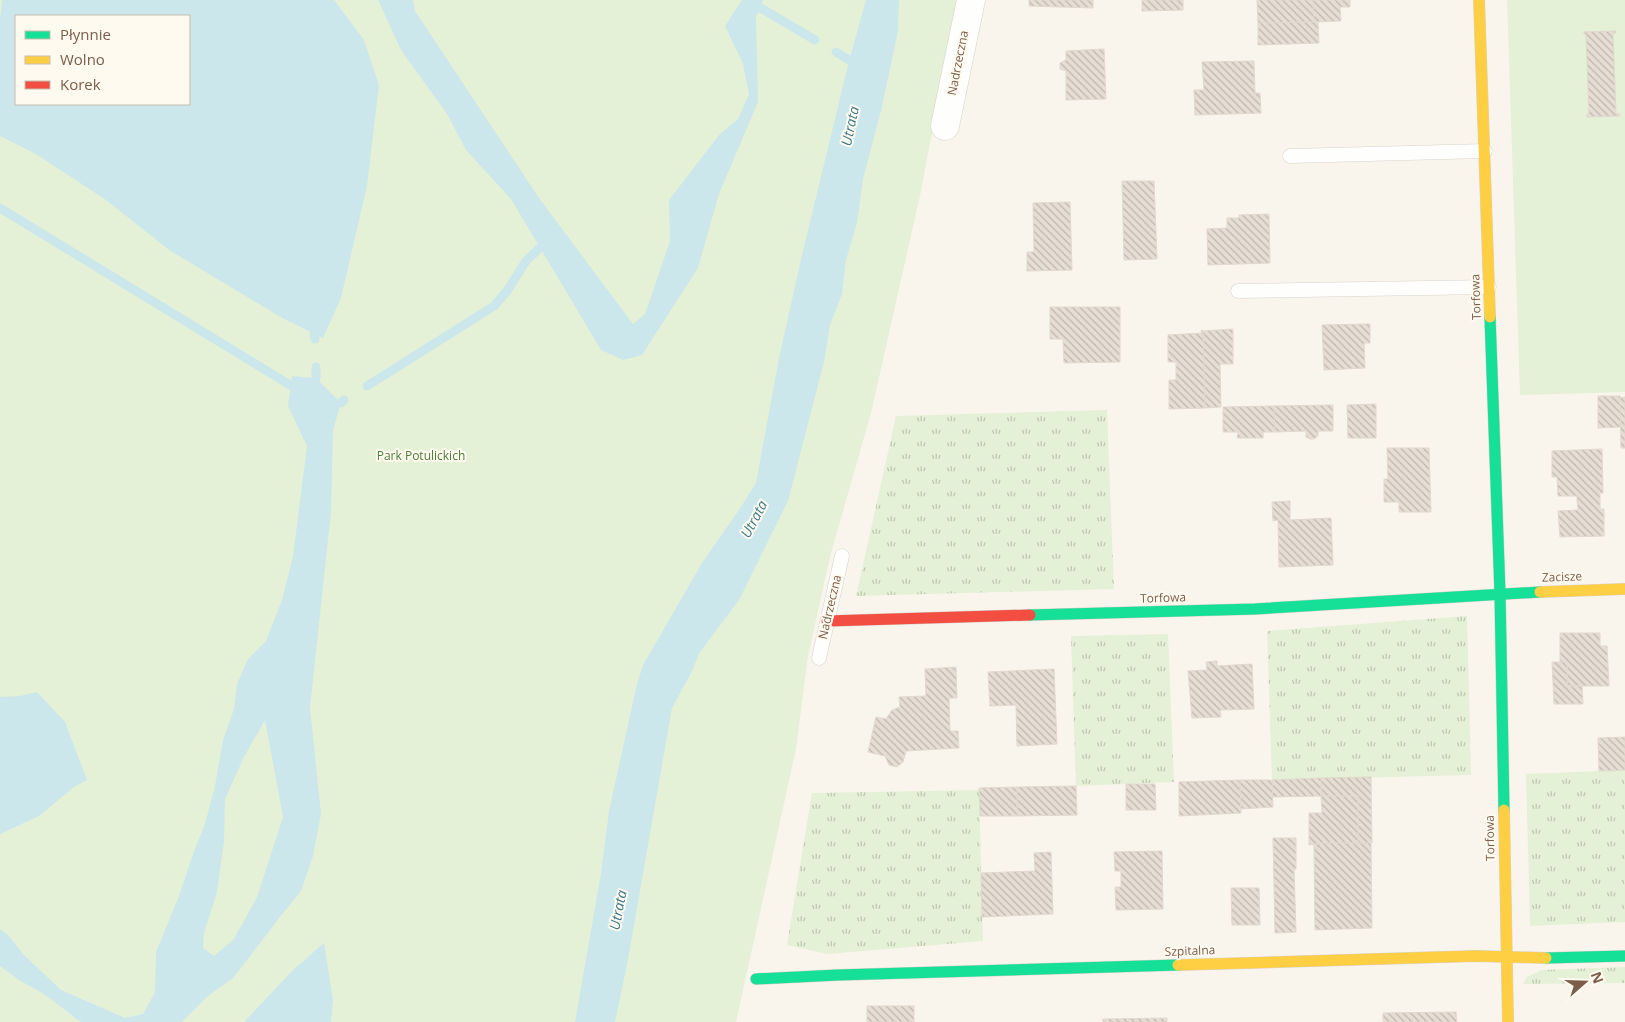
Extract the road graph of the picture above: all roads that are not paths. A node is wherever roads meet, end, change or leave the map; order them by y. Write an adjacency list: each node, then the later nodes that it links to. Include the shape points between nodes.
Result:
1 (971, 0): 3 (street, Nadrzeczna)
2 (1480, 0): 4 (street, Torfowa)
3 (946, 126)
4 (1485, 151): 5 (lane); 6 (street, Torfowa)
5 (1290, 156)
6 (1489, 286): 7 (lane); 10 (street, Torfowa)
7 (1238, 291)
8 (842, 556): 11 (lane, Nadrzeczna)
9 (1625, 589): 10 (street, Zacisze)
10 (1500, 593): 11 (street, Torfowa, via 1255,609); 14 (street, Torfowa)
11 (827, 621): 12 (lane, Nadrzeczna)
12 (819, 658)
13 (1625, 956): 14 (street, Szpitalna)
14 (1506, 957): 15 (street, Szpitalna, via 838,974); 16 (street, Torfowa)
15 (756, 979)
16 (1508, 1022)

